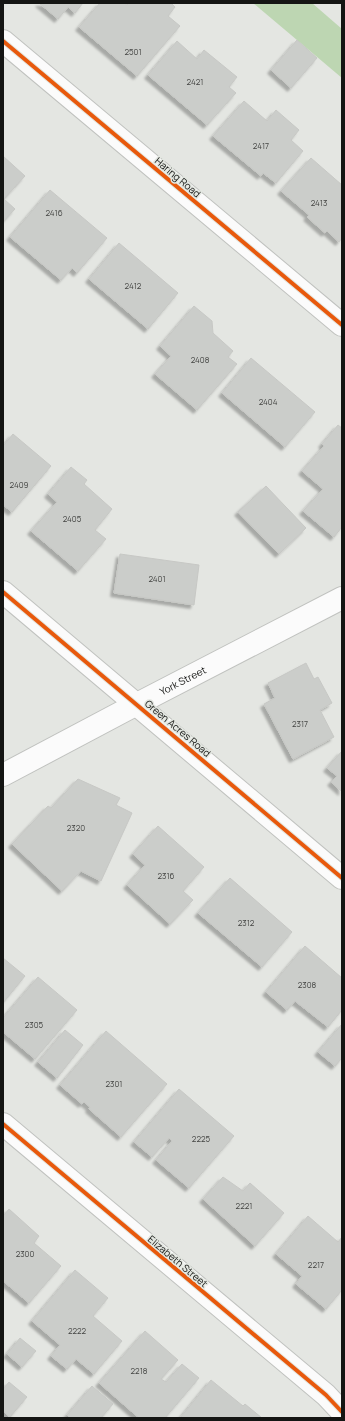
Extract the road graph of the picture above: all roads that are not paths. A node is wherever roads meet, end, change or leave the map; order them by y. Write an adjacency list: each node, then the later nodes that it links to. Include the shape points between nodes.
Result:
1 (3, 41): 2 (street, Haring Road)
2 (342, 325)
3 (3, 592): 5 (street, Green Acres Road)
4 (342, 598): 5 (street, York Street)
5 (137, 704): 6 (street, York Street); 7 (street, Green Acres Road)
6 (3, 775)
7 (342, 878)
8 (3, 1124): 9 (street, Elizabeth Street, via 326,1395)
9 (342, 1412)

